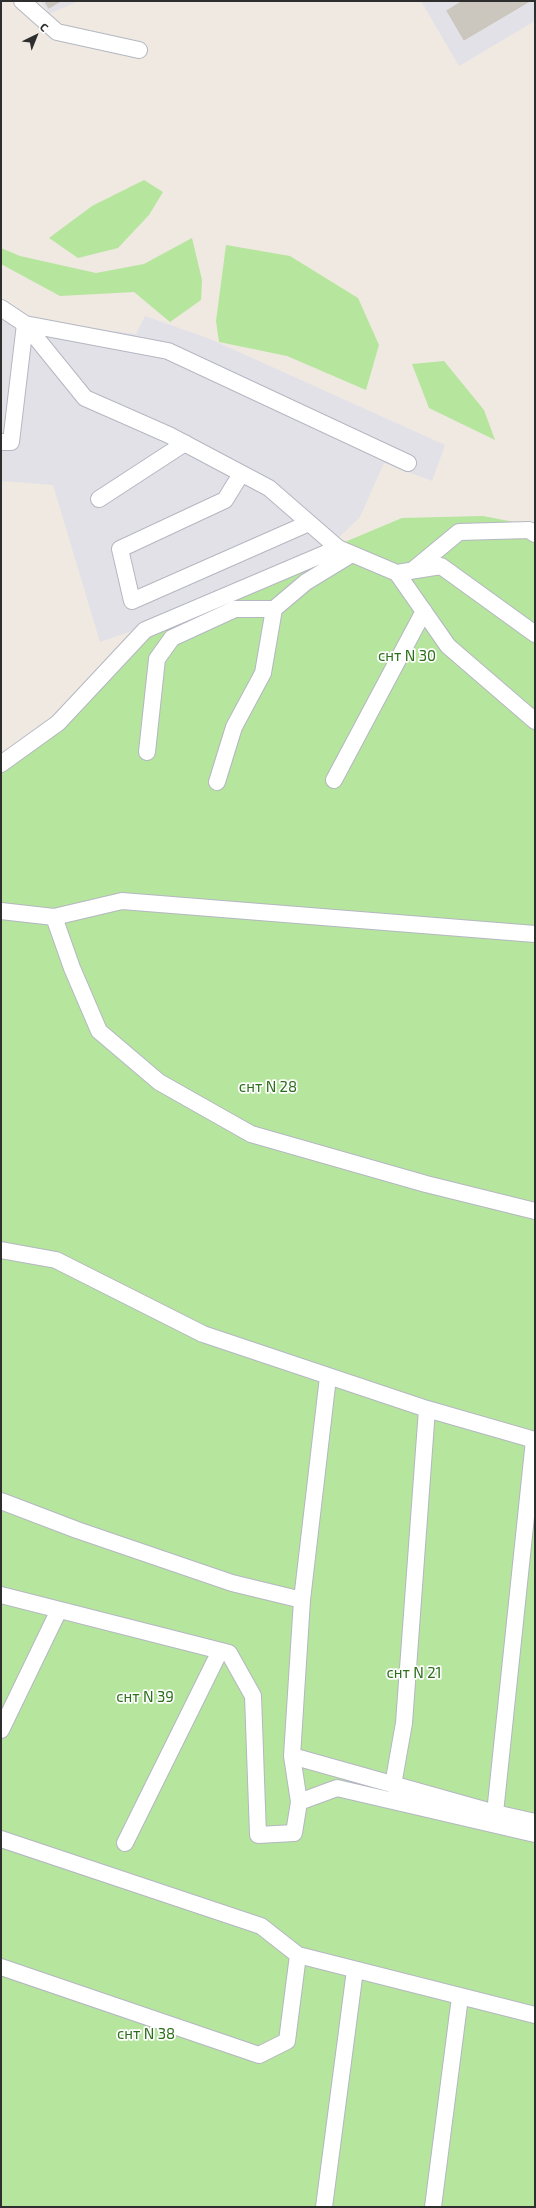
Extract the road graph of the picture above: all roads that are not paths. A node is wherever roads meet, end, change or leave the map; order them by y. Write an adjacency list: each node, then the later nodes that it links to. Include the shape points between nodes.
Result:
1 (22, 1): 2 (street, via 57,32)
2 (139, 50)
3 (1, 308): 4 (street)
4 (25, 324): 5 (street, via 11,442); 6 (street, via 85,398); 7 (street, via 168,351)
5 (1, 442)
6 (185, 443): 8 (street); 9 (street)
7 (408, 463)
8 (242, 474): 10 (street, via 269,488); 10 (street, via 225,500 120,550 132,601)
9 (99, 499)
10 (309, 523): 12 (street)
11 (535, 534): 13 (street, via 529,530 459,532)
12 (345, 551): 13 (street); 14 (street); 19 (street, via 145,630 58,723)
13 (404, 572): 15 (street); 16 (street, via 442,566)
14 (274, 609): 18 (street, via 235,609 172,638 157,659); 21 (street, via 263,673 234,727)
15 (424, 611): 17 (street, via 448,646); 20 (street)
16 (535, 634)
17 (535, 721)
18 (147, 752)
19 (1, 764)
20 (334, 780)
21 (217, 782)
22 (1, 911): 23 (street)
23 (54, 917): 24 (street, via 122,901); 25 (street, via 99,1031 159,1082 251,1134 426,1184)
24 (535, 934)
25 (535, 1211)
26 (1, 1250): 27 (street, via 56,1260 203,1334)
27 (328, 1377): 28 (street); 32 (street)
28 (427, 1409): 29 (street); 37 (street, via 404,1723)
29 (534, 1440): 39 (street)
30 (1, 1500): 32 (street, via 77,1530 232,1582)
31 (1, 1595): 33 (street)
32 (302, 1600): 36 (street)
33 (59, 1610): 34 (street); 35 (street)
34 (220, 1651): 38 (street, via 229,1653 253,1696 258,1835 294,1833); 43 (street)
35 (1, 1730)
36 (292, 1756): 37 (street); 38 (street)
37 (393, 1785): 39 (street)
38 (299, 1802): 41 (street, via 336,1788)
39 (495, 1813): 40 (street)
40 (535, 1822)
41 (535, 1834)
42 (1, 1839): 44 (street, via 261,1926)
43 (125, 1843)
44 (298, 1955): 45 (street, via 287,2041 259,2055); 46 (street)
45 (1, 1967)
46 (355, 1970): 47 (street); 49 (street)
47 (460, 1997): 48 (street); 50 (street)
48 (535, 2015)
49 (324, 2207)
50 (433, 2207)

